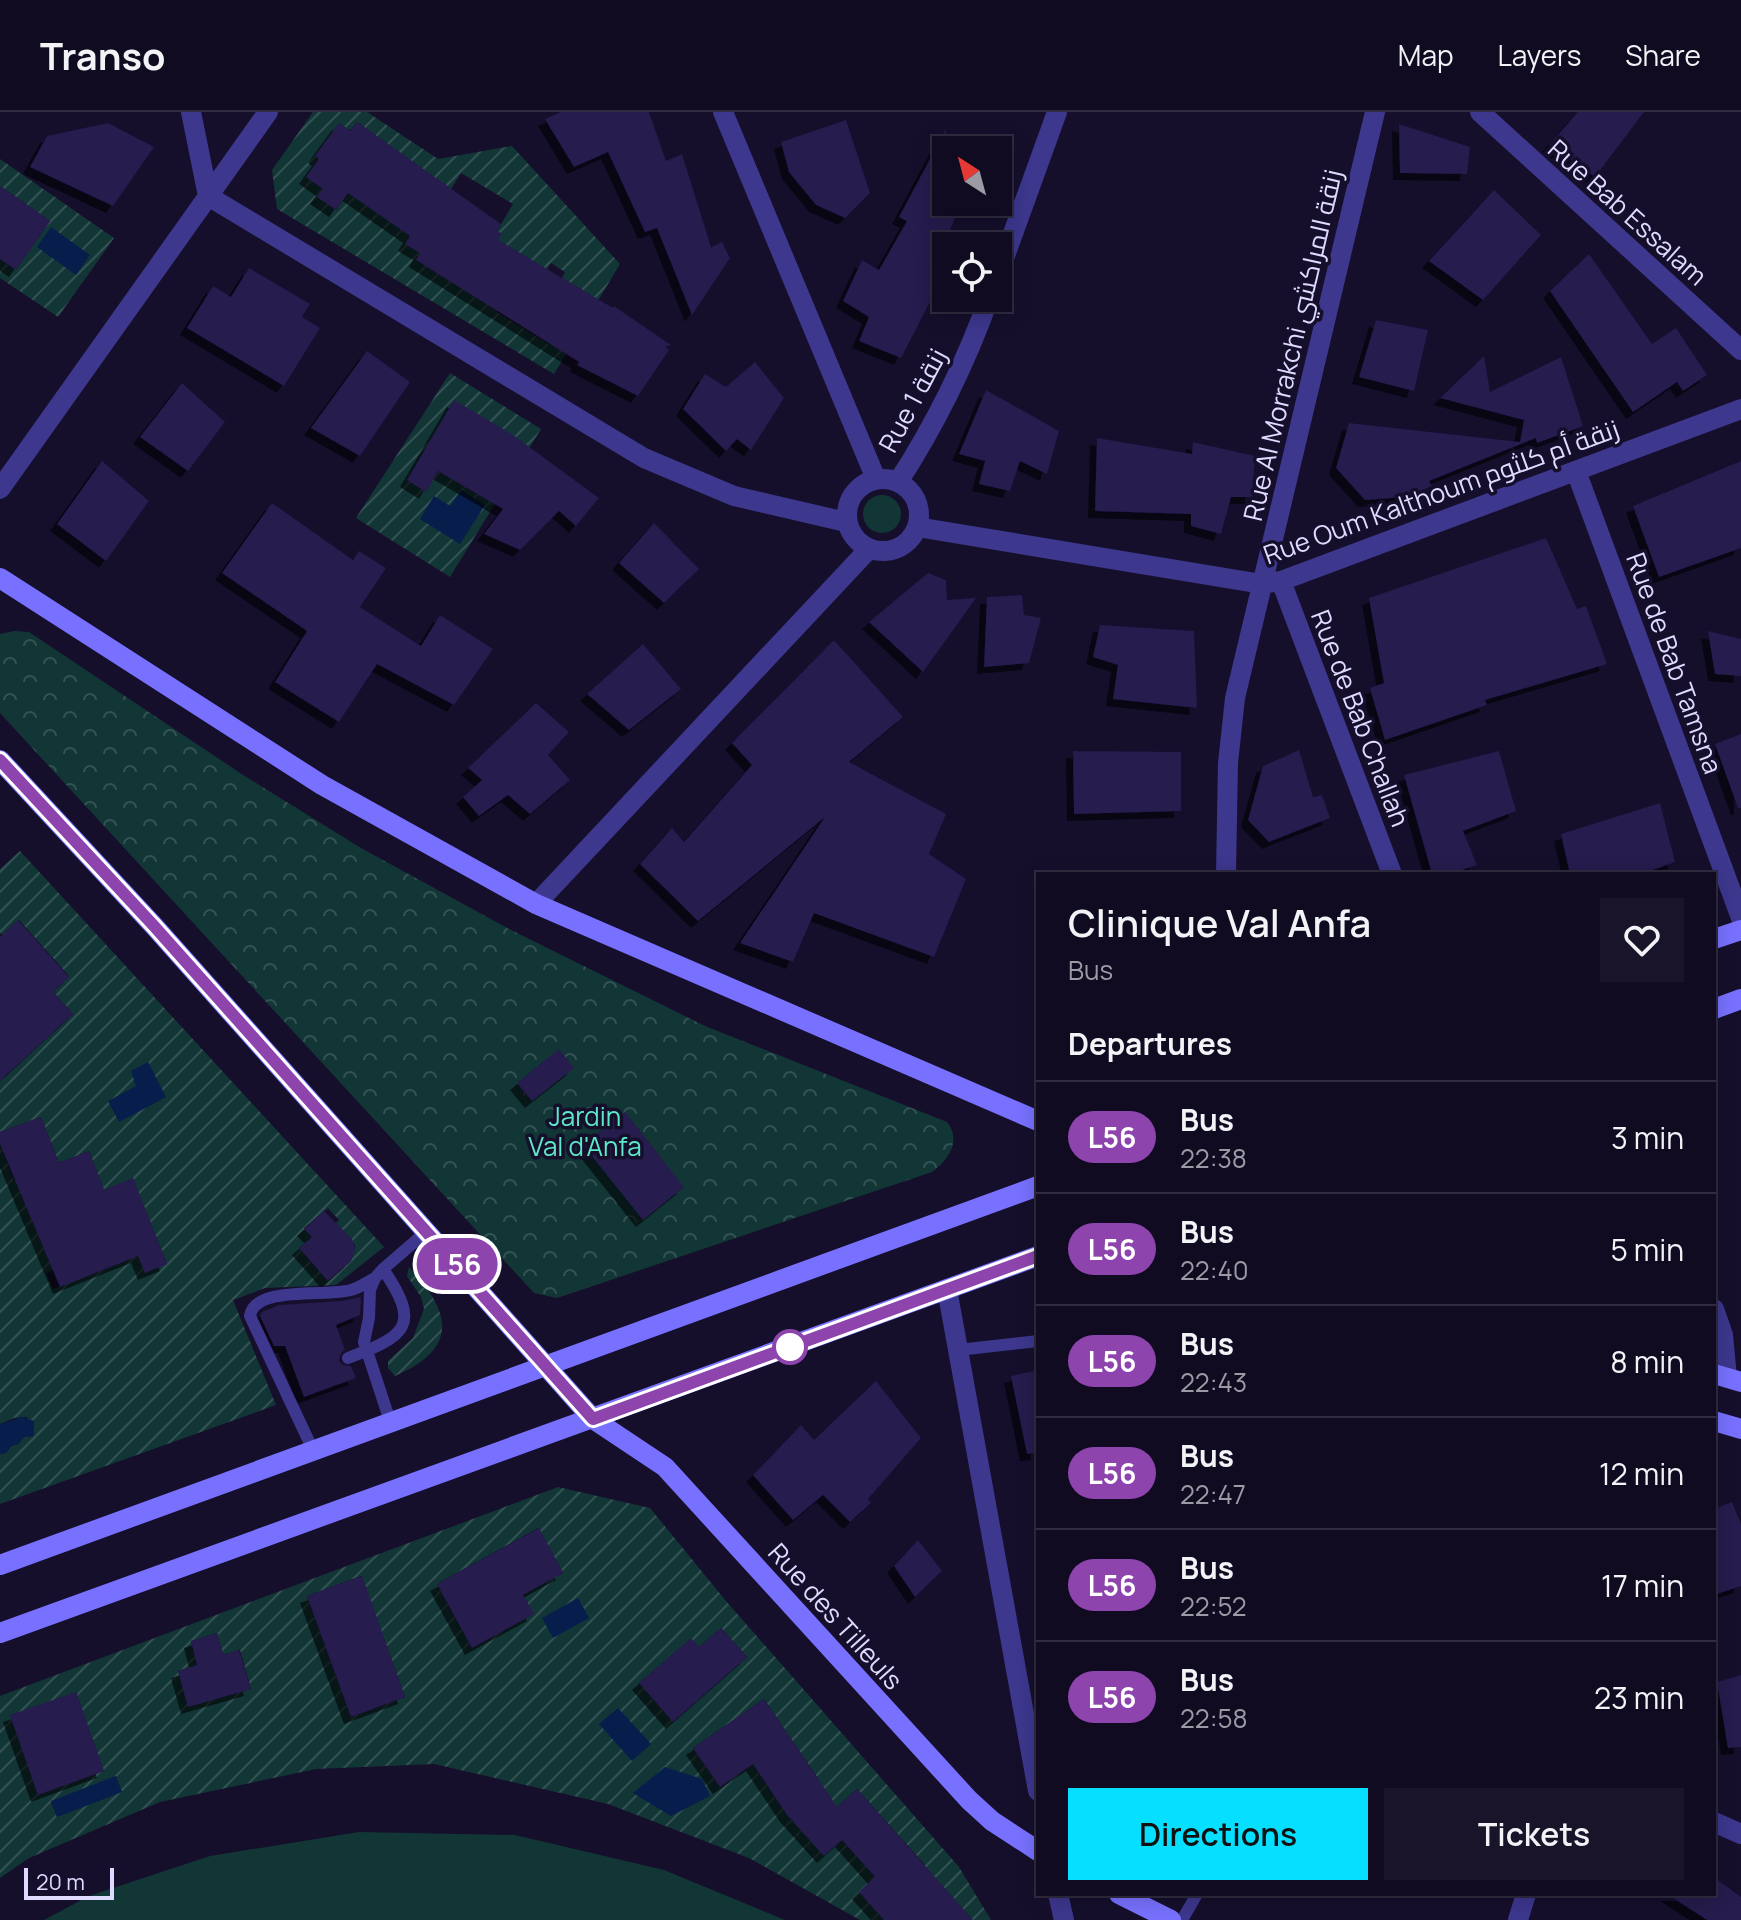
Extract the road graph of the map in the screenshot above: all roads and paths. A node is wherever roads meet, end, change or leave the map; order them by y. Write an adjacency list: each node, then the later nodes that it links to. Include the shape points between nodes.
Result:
1 (191, 112): 7 (street)
2 (268, 112): 7 (street)
3 (723, 112): 13 (street)
4 (1057, 112): 8 (street)
5 (1375, 112): 20 (street, Rue Al Morrakchi زنقة المراكشي)
6 (1480, 112): 10 (street, Rue Bab Essalam)
7 (208, 196): 15 (street); 16 (street, via 644,458 734,496)
8 (1012, 236)
9 (983, 312): 14 (street, Rue 1 زنقة, via 940,409)
10 (1741, 350)
11 (1741, 409): 12 (street, Rue Oum Kalthoum زنقة أم كلثوم)
12 (1576, 471): 20 (street, Rue Oum Kalthoum زنقة أم كلثوم); 25 (street, Rue de Bab Tamsna)
13 (876, 479): 14 (street); 16 (street, via 850,500)
14 (898, 482): 17 (street, via 914,496)
15 (0, 489)
16 (846, 522): 18 (street)
17 (917, 527): 18 (street, via 893,551); 20 (street, Rue Oum Kalthoum زنقة أم كلثوم)
18 (869, 549): 24 (street)
19 (0, 578): 24 (main road, via 322,785)
20 (1271, 582): 22 (street, Rue Al Morrakchi زنقة المراكشي, via 1235,698); 23 (street, Rue de Bab Challah)
21 (0, 760): 32 (main road, Rue des Tilleuls)
22 (1226, 872)
23 (1391, 872)
24 (536, 904): 30 (main road)
25 (1741, 918)
26 (1741, 930): 27 (main road)
27 (1716, 938)
28 (1741, 999): 29 (main road)
29 (1716, 1008)
30 (1036, 1120)
31 (1036, 1187): 41 (main road)
32 (427, 1231): 34 (lane); 41 (main road, Rue des Tilleuls)
33 (1036, 1257): 35 (main road)
34 (379, 1274): 39 (lane, via 370,1290); 39 (lane, via 398,1291 405,1319 400,1332); 44 (lane, via 353,1290 269,1297 256,1303 250,1316)
35 (947, 1289): 38 (street); 45 (main road)
36 (1716, 1315): 42 (street)
37 (1036, 1341): 38 (lane)
38 (958, 1350): 52 (street)
39 (367, 1351): 40 (lane); 46 (lane)
40 (348, 1358)
41 (544, 1365): 45 (main road, Rue des Tilleuls); 46 (main road)
42 (1727, 1378)
43 (297, 1380): 44 (lane)
44 (283, 1386): 49 (lane)
45 (593, 1419): 51 (main road); 55 (main road, Rue des Tilleuls, via 665,1467 969,1800)
46 (390, 1421): 49 (main road)
47 (1716, 1422): 48 (main road)
48 (1741, 1429)
49 (313, 1450): 50 (main road)
50 (0, 1565)
51 (0, 1633)
52 (1036, 1780)
53 (1716, 1823): 54 (street)
54 (1741, 1834)
55 (1036, 1850)
56 (1058, 1896): 60 (street)
57 (1123, 1896): 61 (main road)
58 (1196, 1896): 62 (lane)
59 (1525, 1896): 63 (street)
60 (1064, 1920)
61 (1171, 1920)
62 (1182, 1920)
63 (1518, 1920)

